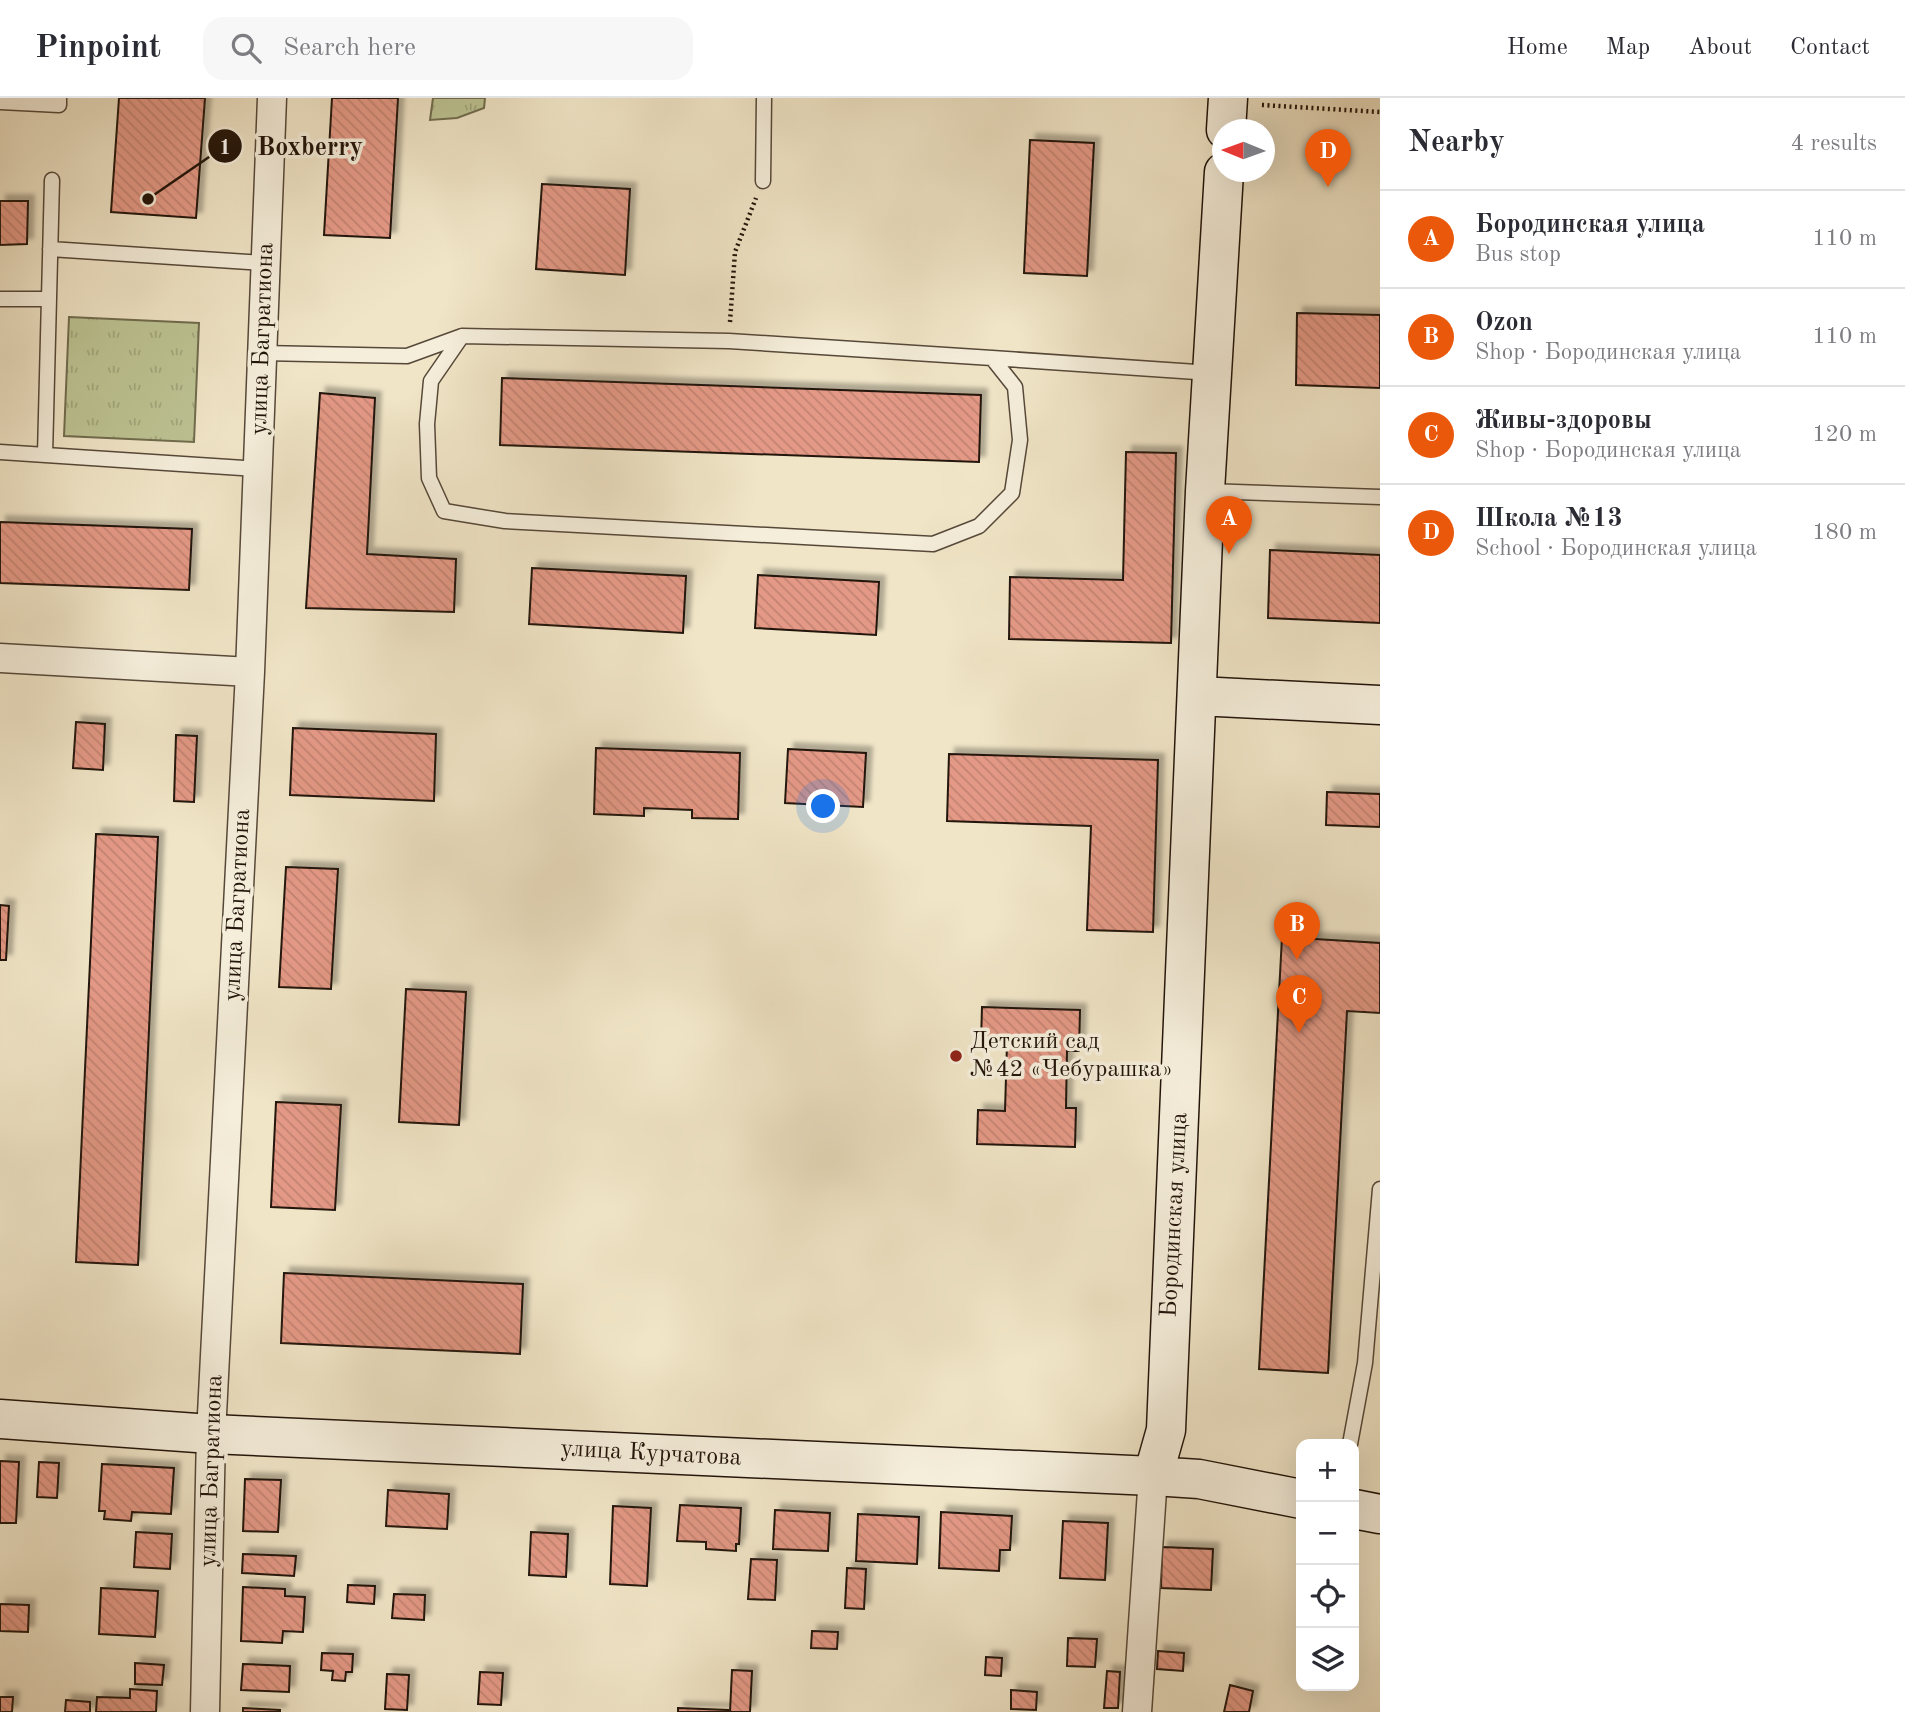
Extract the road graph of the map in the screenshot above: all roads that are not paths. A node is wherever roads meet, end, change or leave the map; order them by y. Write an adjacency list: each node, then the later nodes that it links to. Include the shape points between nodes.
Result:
1 (59, 98): 5 (lane, via 59,105)
2 (272, 98): 11 (street, улица Багратиона)
3 (764, 98): 8 (lane)
4 (1228, 98): 6 (street)
5 (0, 102)
6 (1227, 119)
7 (52, 180): 10 (lane)
8 (763, 181)
9 (1223, 182): 17 (street, Бородинская улица)
10 (50, 249): 11 (lane); 13 (lane)
11 (265, 263): 15 (street, улица Багратиона)
12 (0, 299): 13 (lane)
13 (49, 299): 19 (lane)
14 (462, 337): 15 (lane, via 407,356); 16 (lane, via 729,341); 16 (lane, via 431,382 429,478 444,511 505,521 933,544 979,526 1012,493 1020,440 1015,387)
15 (262, 353): 20 (street, улица Багратиона)
16 (992, 358): 17 (lane)
17 (1212, 373): 21 (street, Бородинская улица)
18 (0, 453): 19 (lane)
19 (45, 455): 20 (lane)
20 (258, 469): 24 (street, улица Багратиона)
21 (1205, 491): 22 (lane); 25 (street, Бородинская улица)
22 (1380, 497)
23 (0, 658): 24 (street)
24 (250, 672): 30 (street, улица Багратиона)
25 (1198, 696): 26 (street); 32 (street, Бородинская улица, via 1166,1430)
26 (1380, 705)
27 (1380, 1189): 28 (lane)
28 (1377, 1259): 31 (lane)
29 (0, 1419): 30 (street, улица Курчатова)
30 (211, 1434): 32 (street, улица Курчатова); 36 (street, улица Багратиона)
31 (1350, 1439)
32 (1153, 1476): 33 (street, улица Курчатова, via 1199,1479); 37 (street, Бородинская улица)
33 (1296, 1498)
34 (1359, 1510): 35 (street)
35 (1380, 1514)
36 (205, 1712)
37 (1137, 1712)

